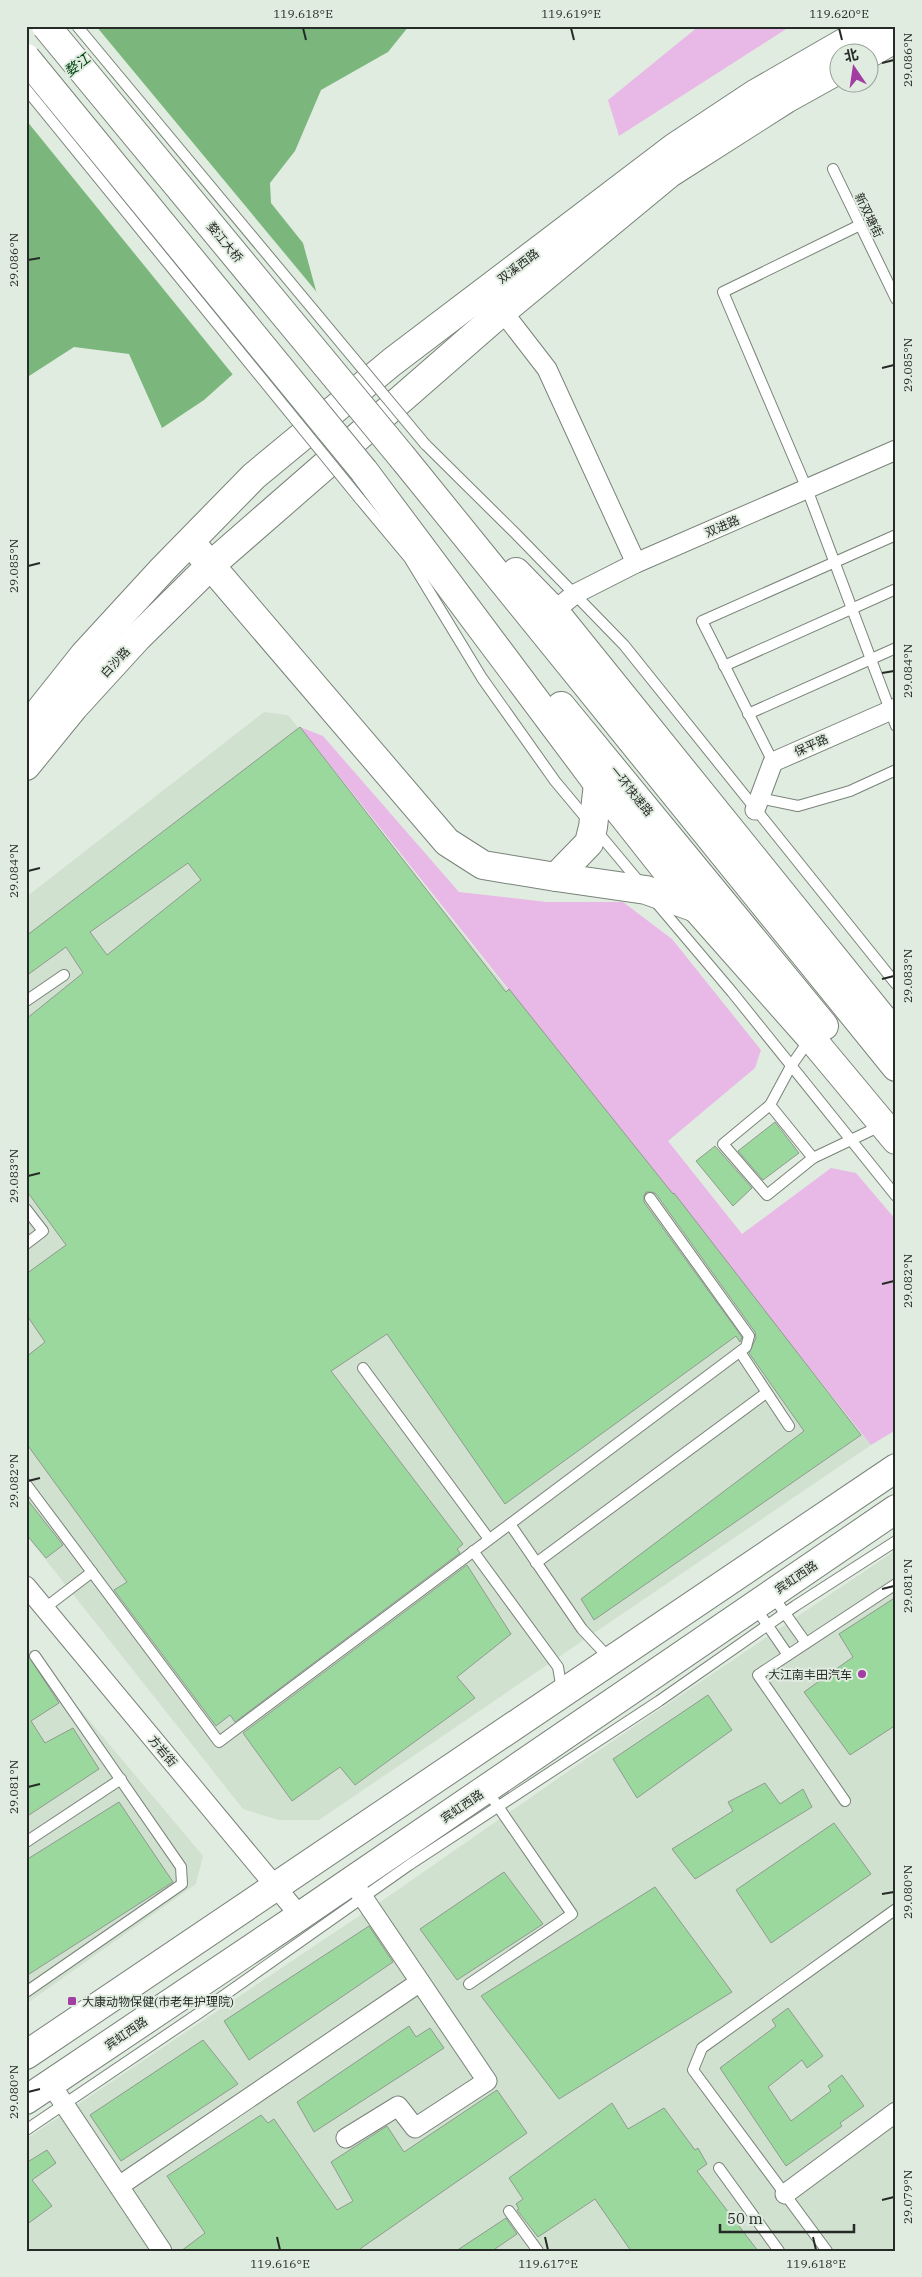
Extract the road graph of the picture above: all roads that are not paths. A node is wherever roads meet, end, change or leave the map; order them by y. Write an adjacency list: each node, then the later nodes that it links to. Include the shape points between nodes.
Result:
1 (46, 26): 14 (main road, 婺江大桥, bridge)
2 (77, 26): 14 (lane, 婺江大桥, bridge)
3 (873, 26): 12 (main road, 双溪西路, via 756,94 674,147)
4 (896, 38): 5 (main road)
5 (880, 47)
6 (26, 58): 15 (main road, bridge)
7 (830, 75): 12 (main road, 双溪西路, via 670,173)
8 (26, 89): 36 (lane, bridge, via 409,558 482,678 555,781)
9 (833, 169): 10 (lane, 新双塘街)
10 (860, 225): 11 (lane, 新双塘街); 16 (lane, via 723,292)
11 (896, 299)
12 (494, 301): 18 (main road, 双溪西路, via 392,362 254,476); 20 (street, via 547,369); 21 (main road, 双溪西路)
13 (896, 450): 16 (street, 双进路)
14 (414, 451): 23 (main road); 46 (main road, via 607,709)
15 (364, 471): 34 (main road); 48 (main road, 一环快速路, via 574,721)
16 (807, 489): 19 (lane); 20 (street, 双进路)
17 (896, 535): 19 (lane)
18 (190, 541): 21 (main road); 30 (main road, via 84,655)
19 (833, 562): 24 (lane); 27 (lane, via 702,621)
20 (636, 563): 23 (street, 双进路)
21 (211, 565): 32 (main road, 白沙路, via 100,679); 37 (main road, via 447,842 483,866)
22 (896, 589): 24 (lane)
23 (564, 603): 35 (lane, via 624,645); 43 (main road)
24 (851, 609): 26 (lane); 27 (lane)
25 (896, 648): 26 (lane)
26 (870, 660): 28 (lane); 29 (lane)
27 (724, 666): 28 (lane)
28 (748, 714): 31 (lane)
29 (894, 715): 31 (street, 保平路)
30 (26, 728)
31 (773, 762): 35 (street)
32 (26, 766)
33 (896, 770): 35 (lane, via 850,791 798,806)
34 (598, 784): 36 (main road); 39 (main road)
35 (757, 804): 41 (lane)
36 (593, 827): 37 (main road, via 589,843); 38 (lane)
37 (556, 877): 38 (main road)
38 (646, 890): 39 (main road); 45 (lane)
39 (696, 908): 44 (main road)
40 (64, 975): 42 (lane)
41 (896, 984)
42 (26, 1001)
43 (896, 1035)
44 (811, 1038): 45 (lane); 48 (main road)
45 (791, 1066): 47 (lane); 49 (lane)
46 (896, 1067)
47 (770, 1105): 50 (lane); 50 (lane, via 723,1144 766,1195)
48 (892, 1127): 49 (lane, via 874,1129)
49 (851, 1140): 50 (lane); 51 (lane)
50 (813, 1158)
51 (896, 1196)
52 (650, 1198): 55 (lane, via 749,1336 746,1347)
53 (26, 1209): 54 (lane, via 43,1231)
54 (26, 1244)
55 (740, 1352): 57 (lane); 62 (lane)
56 (363, 1368): 63 (lane)
57 (766, 1393): 58 (lane); 66 (lane)
58 (788, 1426)
59 (896, 1468): 75 (main road)
60 (26, 1484): 67 (lane)
61 (896, 1509): 71 (main road, 宾虹西路)
62 (510, 1524): 63 (lane); 66 (lane)
63 (490, 1539): 65 (lane)
64 (896, 1541): 71 (lane)
65 (473, 1552): 67 (lane, via 219,1742); 76 (lane, via 558,1667)
66 (536, 1563): 75 (lane, via 582,1629)
67 (92, 1572): 70 (lane)
68 (896, 1584): 72 (lane)
69 (26, 1586): 70 (street, 方岩街)
70 (45, 1608): 81 (street, 方岩街)
71 (770, 1610): 72 (lane); 73 (lane); 78 (main road, 宾虹西路)
72 (806, 1644): 73 (lane)
73 (788, 1655): 79 (lane, via 758,1675)
74 (35, 1656): 77 (lane)
75 (611, 1661): 76 (main road)
76 (562, 1694): 81 (main road)
77 (121, 1779): 80 (lane); 87 (lane, via 181,1867 182,1884)
78 (492, 1798): 82 (main road, 宾虹西路); 86 (lane, via 572,1914)
79 (845, 1801)
80 (26, 1842)
81 (276, 1888): 84 (street, 方岩街); 88 (main road)
82 (357, 1889): 84 (main road, 宾虹西路); 85 (street); 89 (lane, via 199,2013)
83 (896, 1909): 96 (lane, via 702,2048 696,2063 694,2070)
84 (300, 1916): 89 (main road, 宾虹西路)
85 (420, 1982): 93 (street, via 488,2081 416,2128 398,2106); 95 (street)
86 (469, 1984)
87 (26, 1992)
88 (26, 2055)
89 (57, 2094): 90 (main road, 宾虹西路); 92 (lane); 95 (street)
90 (26, 2100)
91 (896, 2112): 96 (street)
92 (26, 2130)
93 (346, 2138)
94 (719, 2168): 100 (lane)
95 (119, 2186): 98 (street)
96 (786, 2194): 101 (lane)
97 (509, 2211): 99 (lane)
98 (162, 2251)
99 (538, 2251)
100 (779, 2251)
101 (827, 2251)

